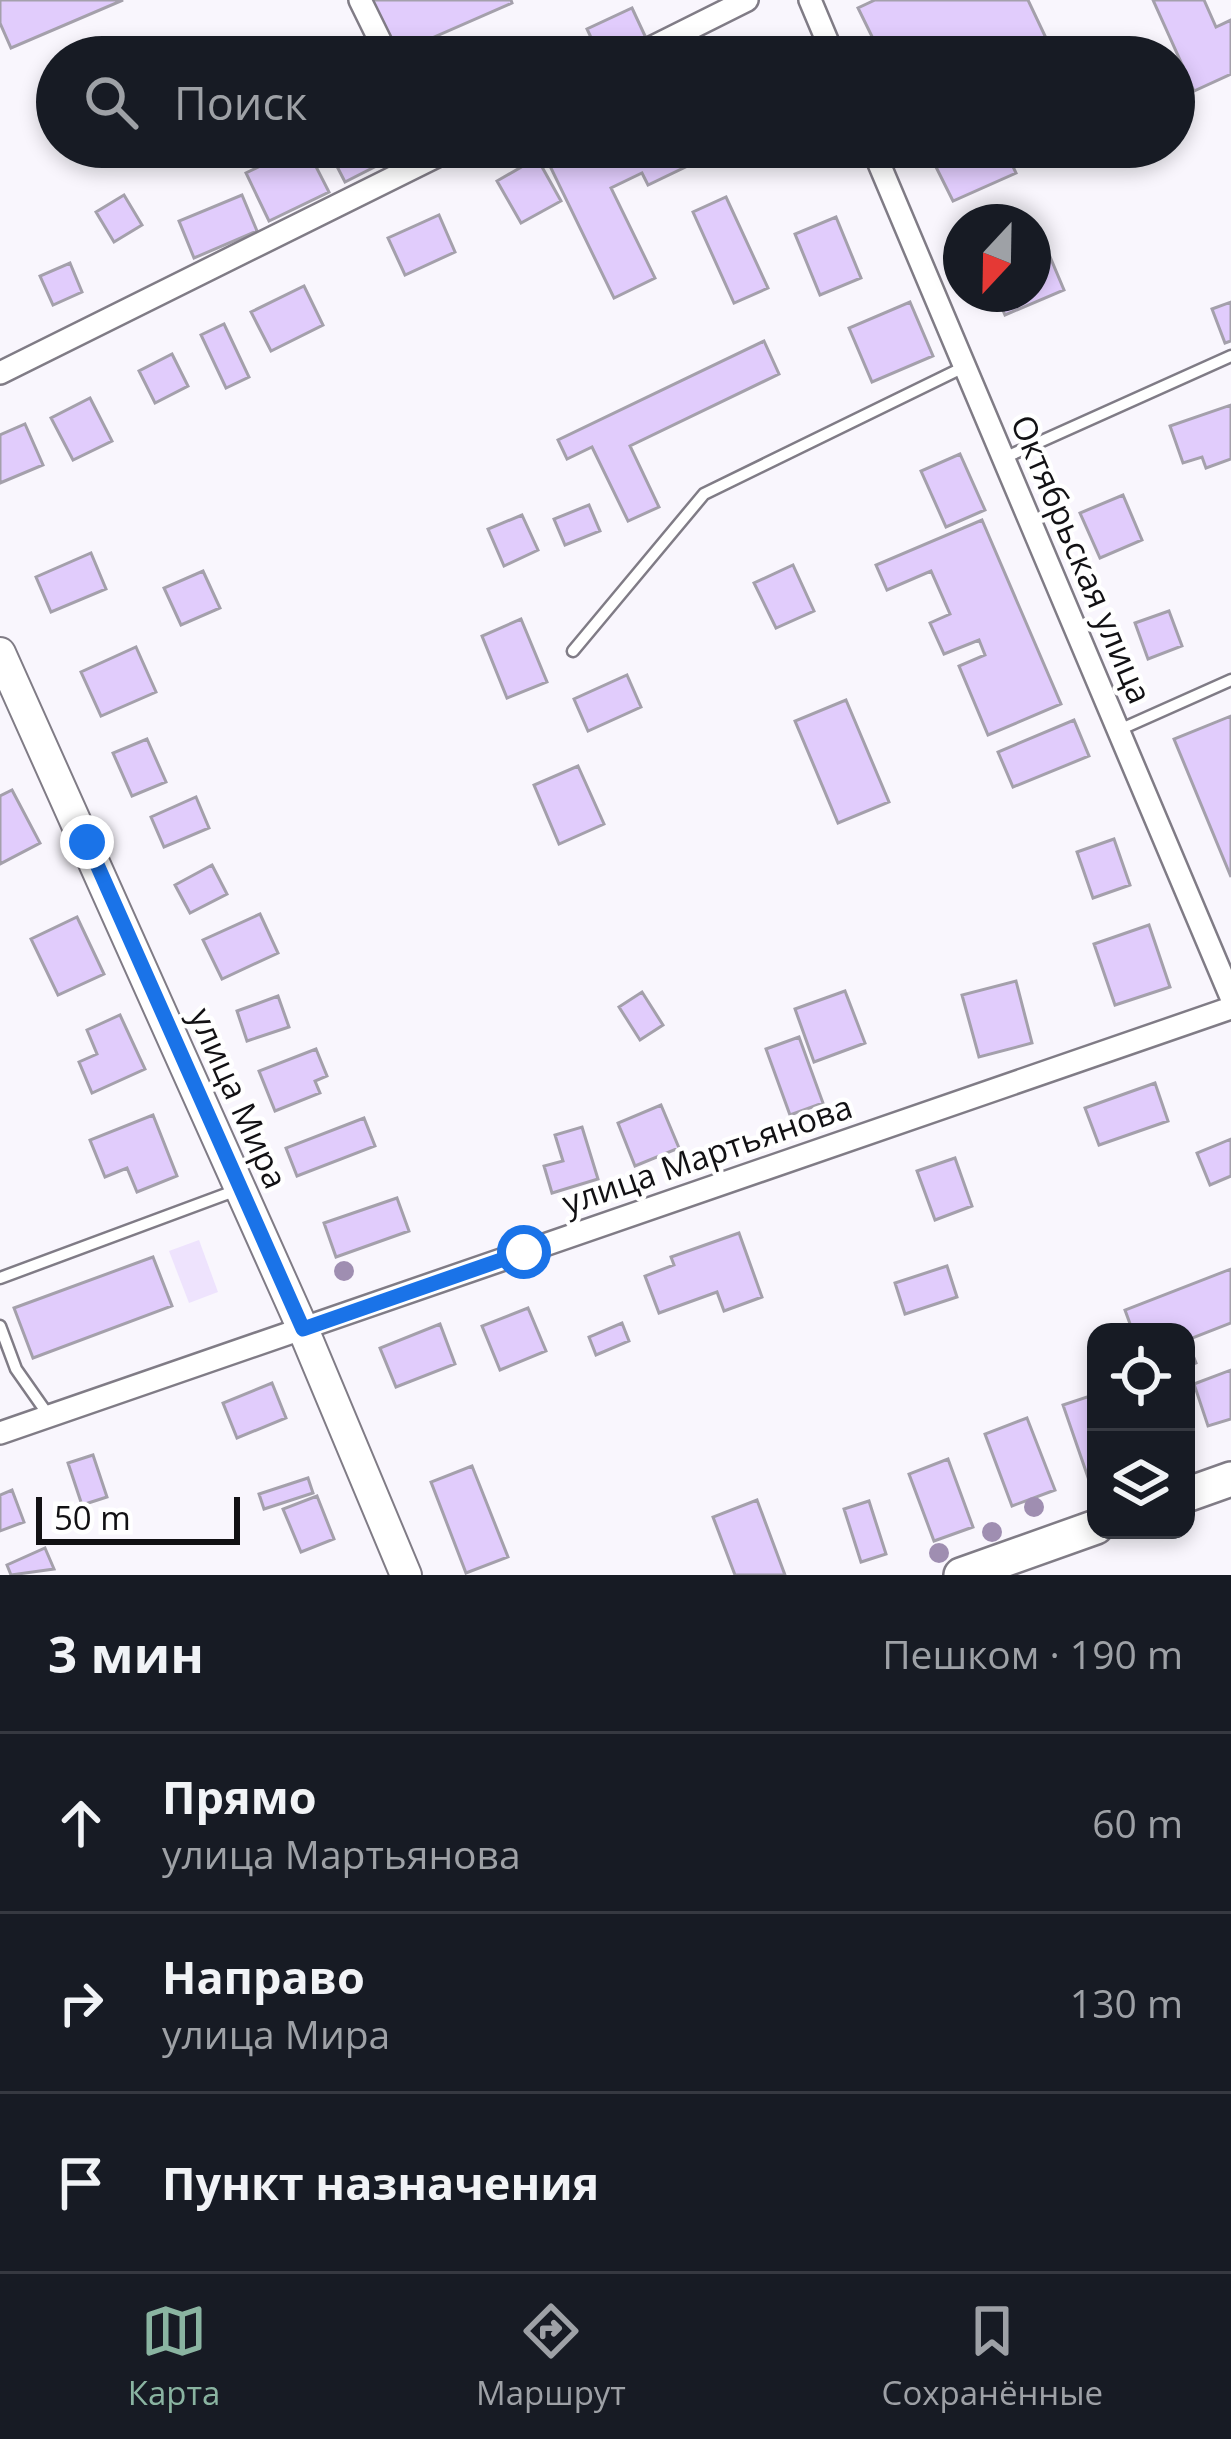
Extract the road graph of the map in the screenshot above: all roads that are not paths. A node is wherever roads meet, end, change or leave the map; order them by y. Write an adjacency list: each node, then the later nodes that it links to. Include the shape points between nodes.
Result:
1 (360, 0): 4 (street)
2 (747, 0): 5 (street)
3 (810, 0): 6 (street)
4 (378, 36)
5 (675, 36)
6 (825, 36)
7 (396, 168): 11 (street)
8 (881, 168): 10 (street, Октябрьская улица)
9 (1231, 356): 12 (lane)
10 (964, 367): 12 (street, Октябрьская улица); 13 (lane, via 704,494)
11 (0, 373)
12 (1001, 459): 16 (street, Октябрьская улица)
13 (573, 651)
14 (0, 652): 19 (main road, улица Мира)
15 (1231, 680): 16 (lane)
16 (1120, 730): 17 (street, Октябрьская улица)
17 (1231, 997)
18 (1231, 1008): 22 (street, улица Мартьянова)
19 (240, 1188): 20 (lane); 22 (main road, улица Мира)
20 (0, 1278)
21 (0, 1326): 23 (lane, via 16,1369)
22 (303, 1329): 23 (street, улица Мартьянова); 28 (main road, улица Мира)
23 (49, 1416): 24 (street, улица Мартьянова)
24 (0, 1433)
25 (1231, 1479): 26 (main road)
26 (1195, 1492)
27 (1087, 1530): 29 (main road)
28 (406, 1575)
29 (961, 1575)

